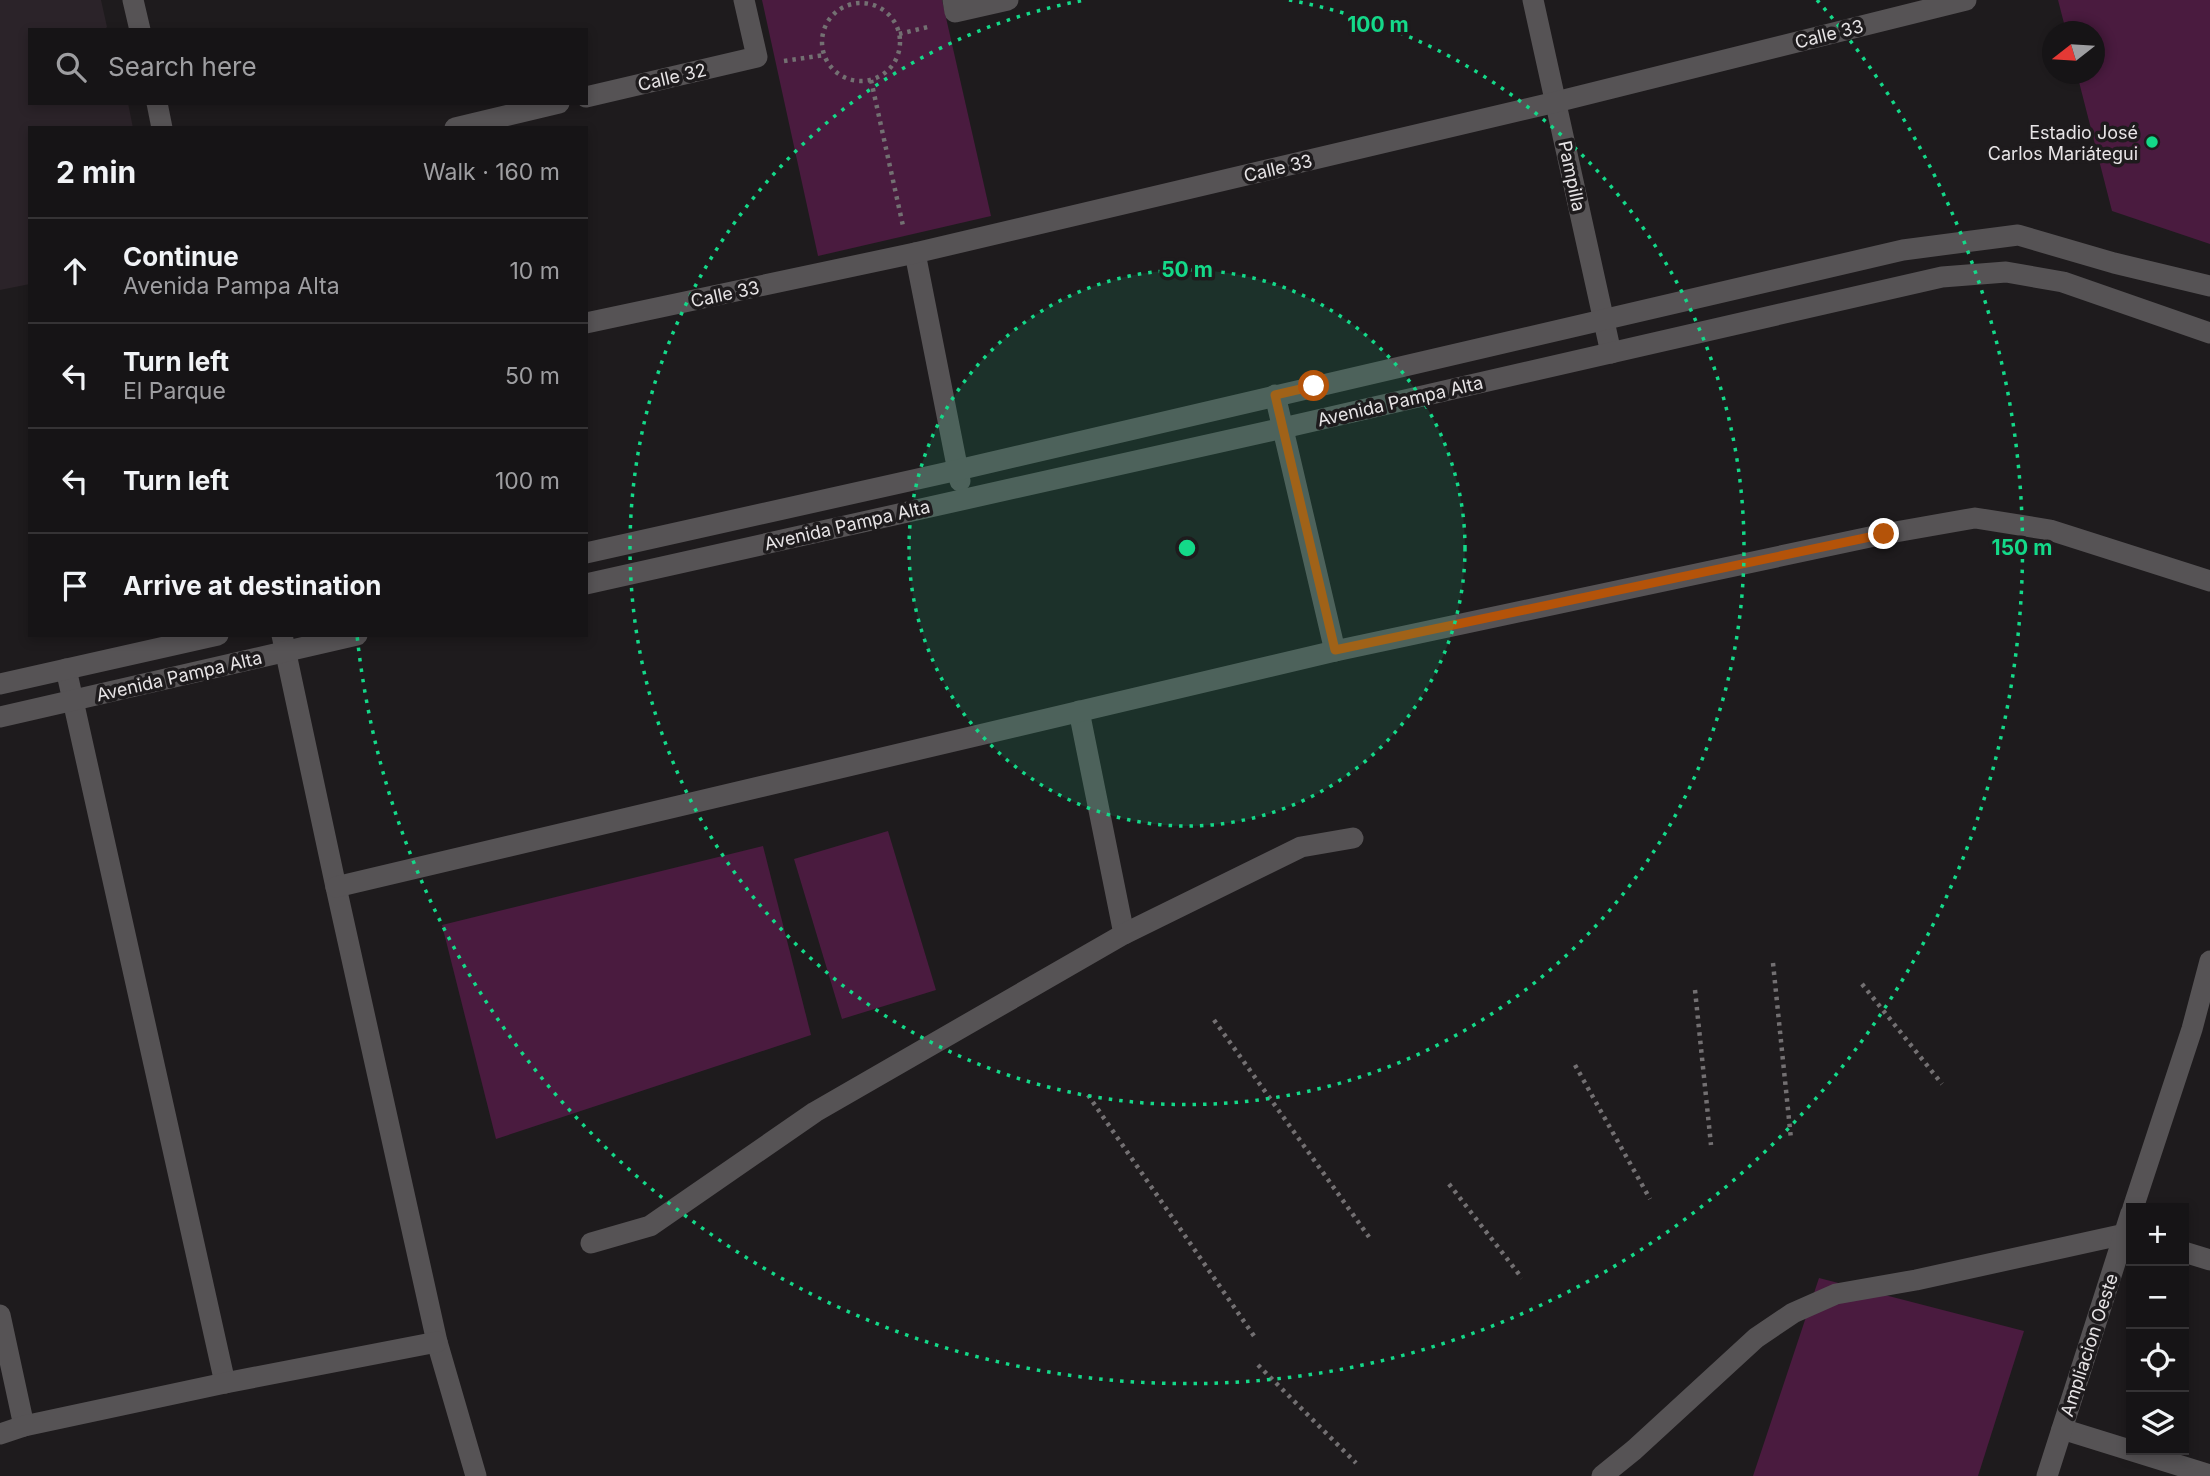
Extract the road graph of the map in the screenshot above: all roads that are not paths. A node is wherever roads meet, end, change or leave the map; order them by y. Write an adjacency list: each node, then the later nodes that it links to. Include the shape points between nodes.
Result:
1 (133, 0): 7 (street)
2 (744, 0): 8 (street, Calle 32, via 757,57)
3 (1008, 0): 6 (street)
4 (1533, 0): 9 (street, Pampilla)
5 (1966, 0): 9 (street, Calle 33)
6 (954, 6)
7 (140, 28)
8 (588, 97)
9 (1556, 102): 14 (street, Calle 33); 16 (street, Pampilla)
10 (157, 105): 12 (street)
11 (551, 105): 13 (street)
12 (162, 126)
13 (463, 126)
14 (915, 253): 17 (street, Calle 33); 22 (street)
15 (2210, 286): 16 (street, Avenida Pampa Alta, via 2018,236 1903,250)
16 (1603, 319): 19 (street, Pampilla); 20 (street, Avenida Pampa Alta)
17 (588, 323)
18 (2210, 333): 19 (street, Avenida Pampa Alta, via 2063,282 2006,272 1942,276)
19 (1611, 353): 21 (street, Avenida Pampa Alta)
20 (1275, 395): 21 (street); 22 (street, Avenida Pampa Alta)
21 (1283, 428): 23 (street, Avenida Pampa Alta); 30 (street)
22 (958, 470): 23 (street); 24 (street, Avenida Pampa Alta)
23 (963, 499): 26 (street, Avenida Pampa Alta)
24 (588, 553)
25 (2210, 581): 30 (street, via 2050,530 1975,518)
26 (588, 584)
27 (209, 637): 31 (street, Avenida Pampa Alta)
28 (340, 637): 29 (street, Avenida Pampa Alta)
29 (284, 643): 33 (street, Avenida Pampa Alta); 37 (street)
30 (1335, 650): 34 (street)
31 (66, 669): 32 (street, Avenida Pampa Alta); 33 (street)
32 (0, 684)
33 (73, 700): 35 (street, Avenida Pampa Alta); 49 (street)
34 (1079, 711): 37 (street); 38 (street)
35 (0, 717)
36 (1353, 838): 38 (street, via 1301,847)
37 (336, 887): 48 (street)
38 (1124, 934): 44 (street, via 815,1112 650,1226)
39 (2210, 961): 40 (street)
40 (2201, 1031): 41 (street)
41 (2135, 1203)
42 (2126, 1235): 55 (street, via 1836,1294 1793,1313 1756,1338)
43 (2126, 1241): 51 (street, Ampliacion Oeste)
44 (591, 1243)
45 (2189, 1254): 46 (street)
46 (2210, 1260)
47 (0, 1315): 50 (street)
48 (438, 1342): 49 (street); 54 (street)
49 (225, 1383): 50 (street)
50 (24, 1426): 52 (street)
51 (2062, 1429): 53 (street); 56 (street, Ampliacion Oeste)
52 (0, 1434)
53 (2210, 1475)
54 (476, 1476)
55 (1602, 1476)
56 (2047, 1476)

